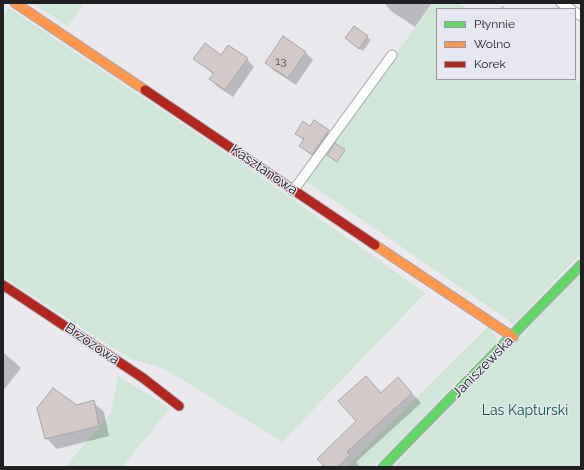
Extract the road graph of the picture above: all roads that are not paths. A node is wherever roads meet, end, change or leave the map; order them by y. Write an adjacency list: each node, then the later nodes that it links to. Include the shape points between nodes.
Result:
1 (15, 3): 3 (street, Kasztanowa)
2 (392, 55): 3 (lane)
3 (294, 190): 6 (street, Kasztanowa)
4 (581, 265): 6 (street, Janiszewska)
5 (3, 285): 7 (street, Brzozowa, via 143,378)
6 (513, 336): 8 (street, Janiszewska)
7 (179, 406)
8 (383, 467)

